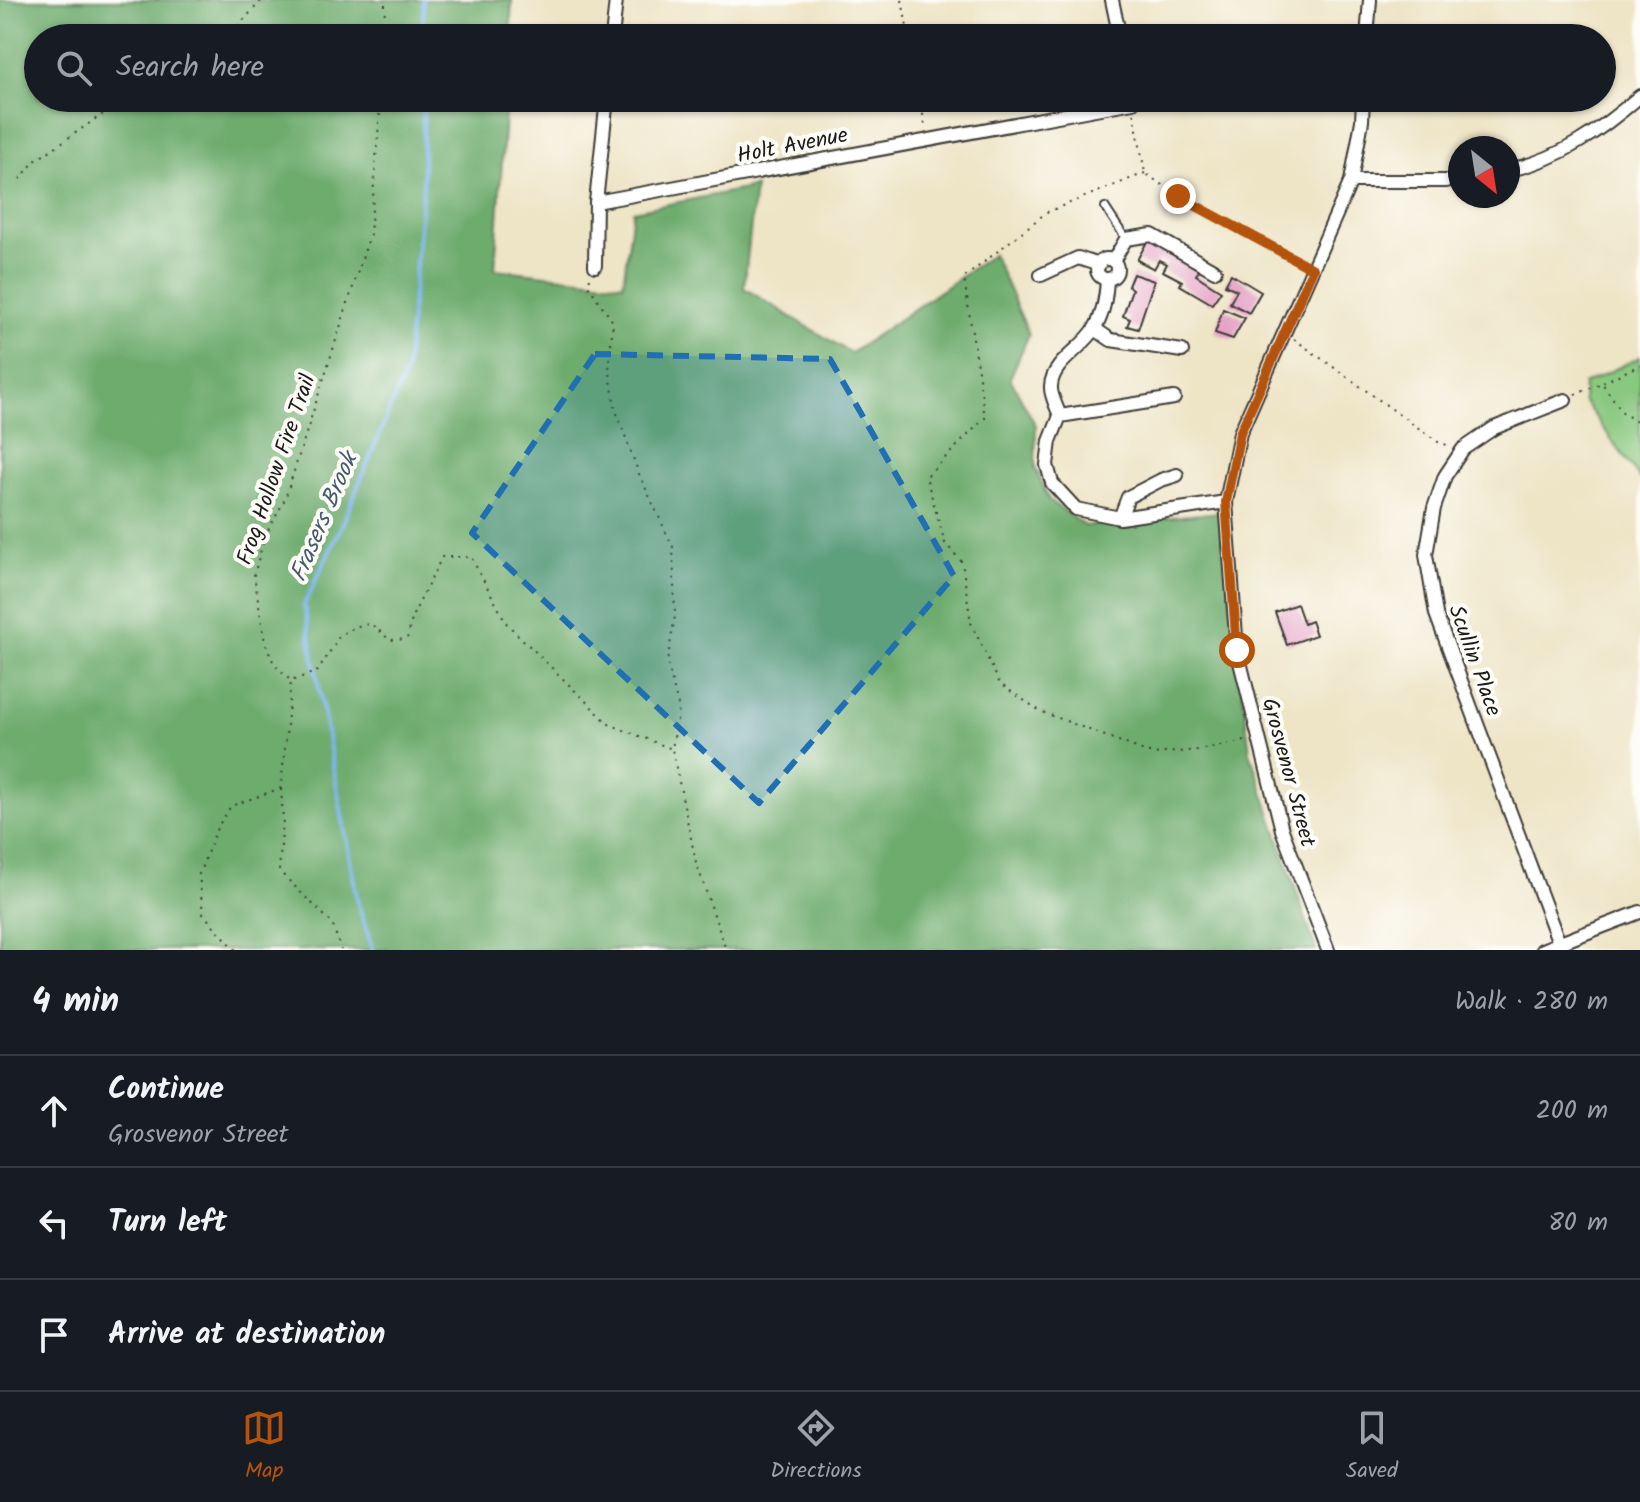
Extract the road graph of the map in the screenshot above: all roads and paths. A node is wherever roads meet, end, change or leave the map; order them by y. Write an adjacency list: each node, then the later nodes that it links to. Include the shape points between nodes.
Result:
1 (262, 0): 7 (path)
2 (385, 0): 8 (path)
3 (616, 0): 9 (street)
4 (902, 0): 10 (path)
5 (1112, 0): 11 (street)
6 (1370, 0): 12 (street)
7 (240, 24)
8 (384, 24)
9 (613, 24)
10 (906, 24)
11 (1117, 24)
12 (1368, 24)
13 (1640, 96): 22 (street, via 1609,123 1536,165)
14 (106, 112): 24 (path, via 35,161)
15 (380, 112): 50 (path, Frog Hollow Fire Trail, via 370,234 285,499 264,538 254,575 265,642 274,664)
16 (606, 112): 27 (street)
17 (922, 112): 21 (path)
18 (1069, 112): 21 (street, Holt Avenue)
19 (1134, 112): 23 (path)
20 (1362, 112): 25 (street, Grosvenor Street)
21 (927, 139): 27 (street, Holt Avenue)
22 (1520, 168)
23 (1145, 173): 33 (path); 51 (path, via 1047,212 964,278 985,418 926,477 945,543 962,562 971,623 1000,684 1040,711 1152,754)
24 (20, 179)
25 (1351, 181): 26 (street); 33 (street, Grosvenor Street)
26 (1448, 181)
27 (596, 202): 32 (street)
28 (1105, 207): 29 (lane)
29 (1126, 239): 30 (street); 34 (street, via 1152,235)
30 (1113, 261): 31 (street); 36 (street, via 1117,273)
31 (1099, 265): 35 (street, via 1078,258); 36 (street, via 1099,274)
32 (595, 266): 52 (path, via 588,285 613,322 609,365 615,408 673,547 675,616 667,662 679,709)
33 (1313, 269): 38 (street, Grosvenor Street)
34 (1215, 271)
35 (1041, 275)
36 (1107, 279): 37 (street)
37 (1095, 329): 39 (street, via 1111,340); 44 (street, via 1055,370 1050,388)
38 (1284, 332): 46 (path); 48 (street, Grosvenor Street, via 1240,433)
39 (1182, 351)
40 (1640, 365): 41 (path)
41 (1602, 383): 43 (path); 45 (path, via 1623,413)
42 (1174, 398): 44 (street)
43 (1565, 400): 55 (street, Scullin Place, via 1494,428 1463,449 1445,476 1426,555 1436,614)
44 (1060, 416): 49 (street, via 1048,453 1052,483 1076,509)
45 (1640, 424)
46 (1438, 442)
47 (1177, 475): 49 (street, via 1128,497)
48 (1226, 502): 49 (street); 51 (street, Grosvenor Street, via 1237,650)
49 (1120, 518)
50 (291, 681): 52 (path, via 318,671 340,635 357,626 371,624 390,640 407,639 442,557 471,557 507,624 609,724); 53 (path)
51 (1259, 738): 59 (street, Grosvenor Street, via 1282,830)
52 (672, 749): 58 (path, via 696,862)
53 (281, 788): 56 (path, via 231,806 199,874 203,914); 57 (path, via 279,871 332,923)
54 (1640, 912): 55 (street)
55 (1559, 943): 60 (street)
56 (236, 950)
57 (341, 950)
58 (726, 950)
59 (1328, 950)
60 (1542, 950)

